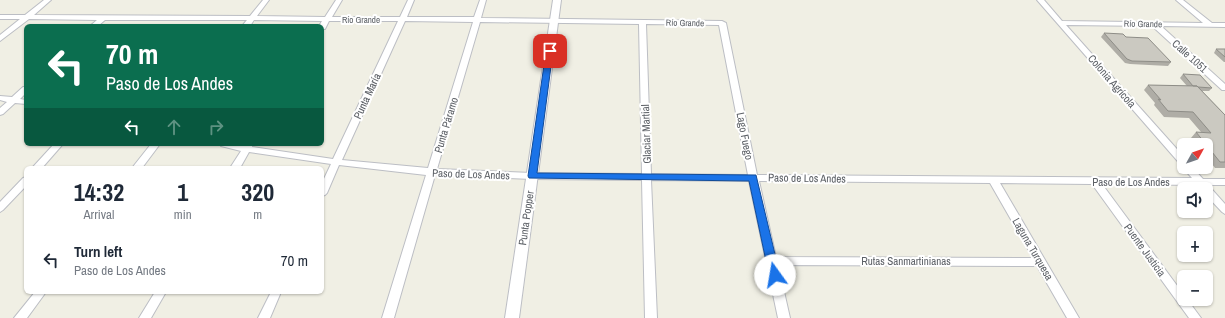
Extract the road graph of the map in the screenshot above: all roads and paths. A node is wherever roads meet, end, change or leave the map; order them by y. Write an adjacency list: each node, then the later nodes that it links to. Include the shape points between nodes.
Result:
1 (48, 0): 10 (street)
2 (266, 0): 13 (street)
3 (339, 0): 14 (street)
4 (411, 0): 15 (street, Punta María)
5 (484, 0): 16 (street, Punta Páramo)
6 (557, 0): 17 (street, Punta Popper)
7 (1040, 0): 20 (street, Colonia Agrícola)
8 (1179, 0): 25 (street)
9 (0, 17): 10 (street, Río Grande)
10 (26, 17): 11 (street, Río Grande); 28 (street)
11 (103, 18): 12 (street, Río Grande); 21 (street)
12 (179, 18): 13 (street, Río Grande); 22 (street)
13 (252, 18): 14 (street, Río Grande); 23 (street)
14 (326, 20): 15 (street, Río Grande); 24 (street)
15 (402, 20): 16 (street, Río Grande); 39 (street, Punta María)
16 (477, 20): 17 (street, Río Grande); 43 (street, Punta Páramo)
17 (554, 20): 18 (street, Río Grande); 45 (street, Punta Popper)
18 (642, 22): 19 (street, Río Grande); 46 (street, Glaciar Martial)
19 (722, 23): 47 (street, Lago Fuego)
20 (1062, 23): 26 (street, Río Grande); 38 (street, Colonia Agrícola)
21 (96, 24)
22 (173, 24)
23 (248, 24)
24 (324, 24)
25 (1209, 24): 26 (street, Río Grande); 27 (street, Río Grande)
26 (1155, 25): 29 (street, Calle 1051)
27 (1225, 25)
28 (0, 39)
29 (1225, 88)
30 (24, 91): 32 (street)
31 (0, 98): 32 (street)
32 (14, 100): 33 (street); 34 (street)
33 (24, 102)
34 (0, 112)
35 (57, 146): 40 (street)
36 (154, 146): 41 (street)
37 (248, 147): 39 (street, Paso de Los Andes); 42 (street)
38 (1177, 155)
39 (336, 162): 43 (street, Paso de Los Andes); 55 (street, Punta María)
40 (39, 166)
41 (139, 166)
42 (236, 166)
43 (432, 172): 45 (street, Paso de Los Andes); 67 (street, Punta Páramo)
44 (1194, 174): 52 (street)
45 (532, 176): 46 (street, Paso de Los Andes); 68 (street, Punta Popper)
46 (647, 178): 47 (street, Paso de Los Andes); 69 (street, Glaciar Martial)
47 (753, 178): 48 (street, Paso de Los Andes); 59 (street, Lago Fuego)
48 (993, 180): 50 (street, Paso de Los Andes); 60 (street, Laguna Turquesa)
49 (24, 182): 57 (street)
50 (1095, 182): 51 (street, Paso de Los Andes); 72 (street, Puente Justicia)
51 (1177, 182)
52 (1201, 182)
53 (1213, 182): 54 (street, Paso de Los Andes)
54 (1225, 182)
55 (324, 189)
56 (1213, 196): 58 (street)
57 (0, 208)
58 (1225, 210)
59 (772, 261): 60 (street, Rutas Sanmartinianas); 70 (street, Lago Fuego)
60 (1040, 262): 71 (street, Laguna Turquesa)
61 (39, 294): 64 (street)
62 (160, 294): 65 (street)
63 (275, 294): 66 (street)
64 (20, 318)
65 (145, 318)
66 (264, 318)
67 (388, 318)
68 (512, 318)
69 (651, 318)
70 (784, 318)
71 (1073, 318)
72 (1195, 318)

